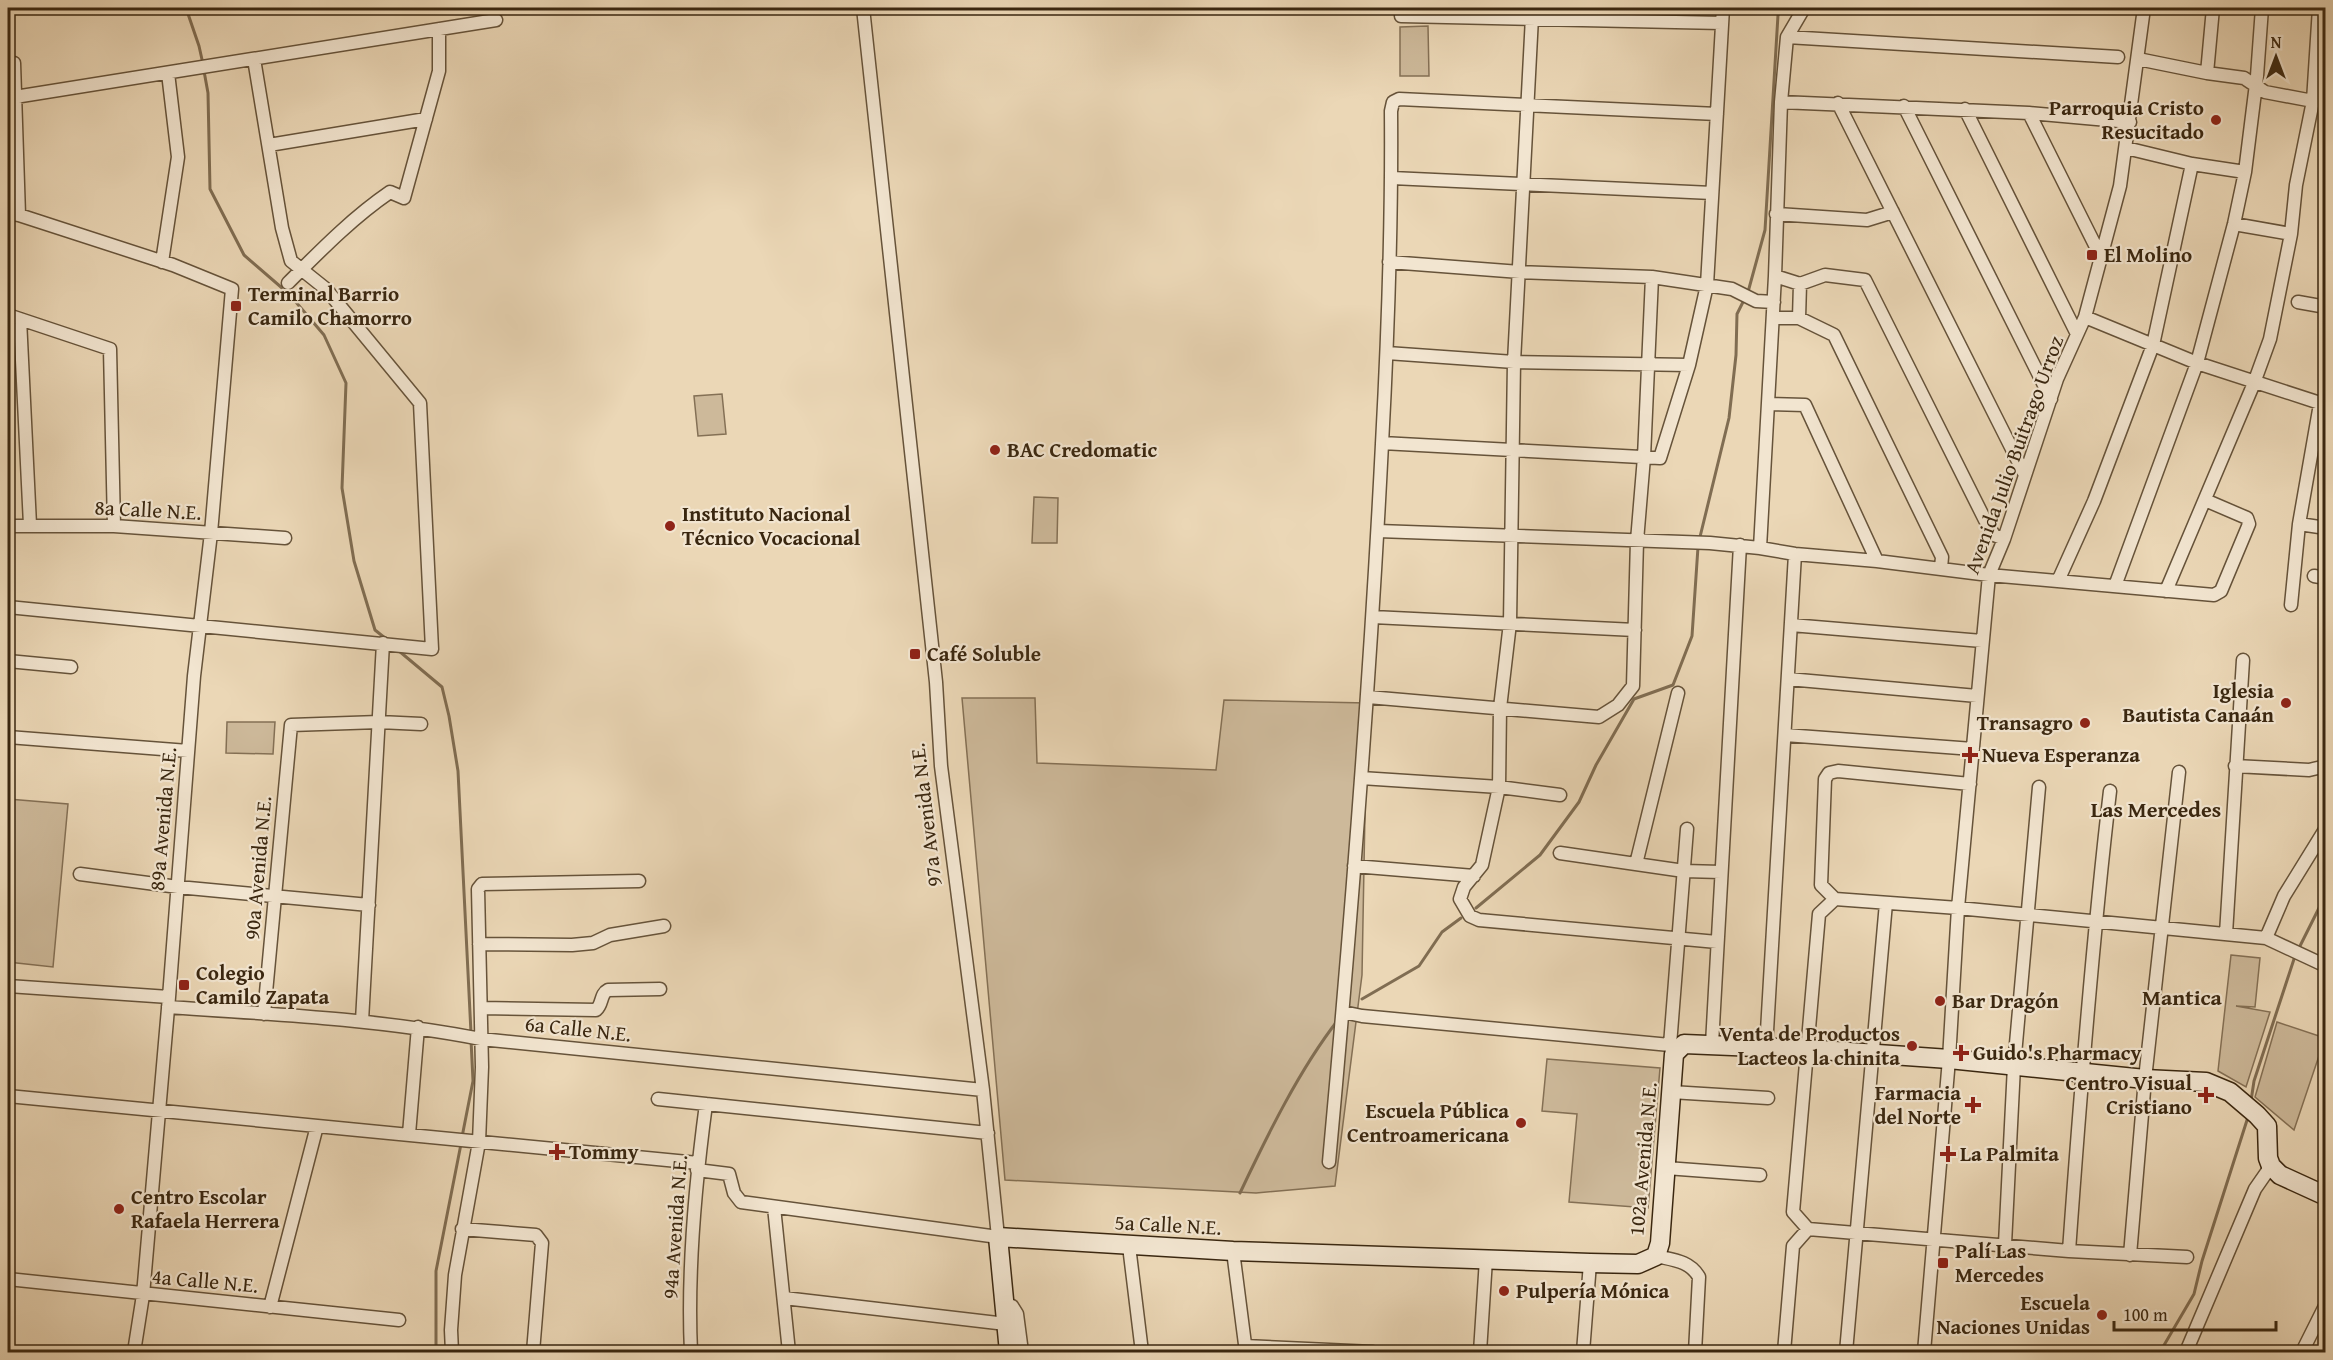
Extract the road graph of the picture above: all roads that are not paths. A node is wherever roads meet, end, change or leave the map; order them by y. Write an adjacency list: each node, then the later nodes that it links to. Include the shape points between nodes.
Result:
1 (863, 8): 173 (street, 97a Avenida N.E., via 936,682 941,765)
2 (1723, 8): 11 (street)
3 (1804, 8): 13 (street)
4 (2144, 8): 15 (street, Avenida Julio Buitrago Urroz)
5 (2213, 8): 19 (street)
6 (2262, 8): 20 (street)
7 (2319, 8): 22 (street)
8 (1401, 16): 9 (street)
9 (1532, 17): 11 (street); 25 (street)
10 (496, 20): 12 (street)
11 (1722, 23): 29 (street)
12 (440, 29): 16 (street); 30 (street, via 439,71)
13 (1787, 37): 14 (street); 23 (street)
14 (2118, 57)
15 (2138, 58): 19 (street); 31 (street, Avenida Julio Buitrago Urroz)
16 (254, 59): 18 (street); 32 (street)
17 (14, 63): 21 (street)
18 (168, 73): 21 (street); 45 (street, via 178,157)
19 (2207, 73): 20 (street, via 2244,78)
20 (2256, 85): 22 (street, via 2265,92); 35 (street)
21 (15, 98): 40 (street)
22 (2313, 101): 43 (street, via 2296,185)
23 (1781, 102): 24 (street); 41 (street)
24 (1838, 103): 26 (street); 39 (street)
25 (1528, 104): 29 (street); 36 (street, via 1399,99 1393,102); 37 (street)
26 (1904, 106): 27 (street); 69 (street)
27 (1965, 109): 28 (street); 61 (street)
28 (2029, 113): 31 (street); 44 (street)
29 (1717, 114): 38 (street)
30 (426, 119): 32 (street); 47 (street, via 404,198 390,192 326,244)
31 (2130, 122): 33 (street, Avenida Julio Buitrago Urroz)
32 (269, 145): 47 (street, via 282,228 291,261)
33 (2126, 148): 34 (street); 44 (street, Avenida Julio Buitrago Urroz)
34 (2192, 164): 35 (street); 62 (street)
35 (2245, 172): 42 (street)
36 (1392, 178): 37 (street); 46 (street)
37 (1523, 184): 38 (street); 48 (street)
38 (1712, 193): 53 (street)
39 (1893, 212): 41 (street, via 1867,220); 75 (street)
40 (14, 214): 45 (street)
41 (1776, 214): 49 (street)
42 (2234, 224): 43 (street); 65 (street)
43 (2291, 234): 68 (street, via 2270,339)
44 (2101, 257): 58 (street, Avenida Julio Buitrago Urroz)
45 (162, 262): 83 (street, 89a Avenida N.E., via 232,289)
46 (1389, 262): 48 (street); 63 (street)
47 (302, 269): 51 (street); 105 (street, via 326,289 420,403 432,649)
48 (1520, 272): 50 (street); 64 (street)
49 (1775, 276): 52 (street); 54 (street)
50 (1652, 277): 53 (street); 66 (street)
51 (288, 283)
52 (1800, 284): 60 (street); 86 (street, via 1825,276 1865,280 1985,520 1994,535)
53 (1707, 285): 54 (street, via 1732,289 1756,301); 67 (street)
54 (1773, 302): 59 (street)
55 (2298, 302): 56 (street)
56 (2325, 307)
57 (14, 317): 78 (street); 80 (street, via 110,349)
58 (2085, 317): 61 (street, Avenida Julio Buitrago Urroz); 62 (street)
59 (1773, 318): 60 (street); 70 (street)
60 (1799, 318): 92 (street, via 1834,335 1942,557)
61 (2078, 334): 69 (street, Avenida Julio Buitrago Urroz)
62 (2153, 345): 65 (street); 94 (street, via 2094,501)
63 (1387, 353): 64 (street); 72 (street)
64 (1514, 362): 66 (street); 73 (street)
65 (2197, 363): 68 (street); 95 (street)
66 (1648, 365): 67 (street); 74 (street)
67 (1689, 365): 74 (street, via 1660,458)
68 (2254, 383): 71 (street); 76 (street)
69 (2051, 399): 75 (street, Avenida Julio Buitrago Urroz)
70 (1768, 404): 89 (street); 91 (street, via 1805,405)
71 (2323, 404): 77 (street)
72 (1382, 443): 73 (street); 82 (street)
73 (1514, 449): 74 (street); 84 (street)
74 (1644, 458): 87 (street)
75 (2025, 475): 86 (street, Avenida Julio Buitrago Urroz)
76 (2205, 500): 96 (street); 96 (street, via 2248,520 2221,591 2214,595)
77 (2299, 524): 81 (street); 97 (street)
78 (30, 525): 79 (street, 8a Calle N.E.); 80 (street, 8a Calle N.E.)
79 (8, 526)
80 (114, 526): 83 (street, 8a Calle N.E.)
81 (2325, 528)
82 (1378, 531): 84 (street); 99 (street)
83 (212, 533): 85 (street, 8a Calle N.E.); 102 (street, 89a Avenida N.E.)
84 (1511, 536): 87 (street); 100 (street)
85 (285, 538)
86 (2004, 539): 93 (street, Avenida Julio Buitrago Urroz)
87 (1637, 541): 88 (street); 103 (street)
88 (1740, 545): 89 (street); 135 (street)
89 (1760, 548): 90 (street)
90 (1796, 554): 91 (street); 101 (street)
91 (1877, 561): 92 (street)
92 (1941, 568): 93 (street)
93 (1989, 575): 94 (street); 104 (street, Avenida Julio Buitrago Urroz)
94 (2058, 581): 95 (street)
95 (2115, 586): 96 (street)
96 (2166, 591)
97 (2291, 606)
98 (8, 607): 102 (street)
99 (1373, 617): 100 (street); 112 (street)
100 (1510, 623): 103 (street); 113 (street)
101 (1791, 625): 104 (street); 109 (street)
102 (199, 626): 105 (street); 119 (street, 89a Avenida N.E.)
103 (1635, 630): 113 (street, via 1633,686 1618,705 1599,717)
104 (1982, 641): 111 (street, Avenida Julio Buitrago Urroz)
105 (383, 643): 114 (street)
106 (2243, 660): 120 (street)
107 (8, 661): 108 (street)
108 (71, 666)
109 (1788, 679): 111 (street); 116 (street)
110 (1678, 693): 132 (street)
111 (1977, 696): 118 (street, Avenida Julio Buitrago Urroz)
112 (1368, 697): 113 (street); 123 (street)
113 (1500, 708): 125 (street)
114 (379, 722): 115 (street); 140 (street, 90a Avenida N.E., via 291,725); 143 (street)
115 (421, 724)
116 (1785, 735): 118 (street); 166 (street)
117 (8, 737): 119 (street)
118 (1973, 749): 124 (street, Avenida Julio Buitrago Urroz)
119 (188, 751): 139 (street, 89a Avenida N.E.)
120 (2235, 766): 121 (street, via 2309,770); 149 (street)
121 (2325, 766)
122 (2179, 772): 148 (street)
123 (1361, 778): 125 (street); 133 (street)
124 (1970, 784): 141 (street, via 1829,773 1825,779 1821,885); 144 (street, Avenida Julio Buitrago Urroz)
125 (1499, 787): 128 (street); 137 (street, via 1482,864)
126 (2039, 787): 145 (street)
127 (2110, 791): 146 (street)
128 (1560, 795)
129 (2325, 828): 150 (street, via 2284,896)
130 (1687, 829): 134 (street)
131 (1560, 853): 132 (street)
132 (1636, 864): 134 (street)
133 (1354, 866): 137 (street); 159 (street)
134 (1684, 871): 135 (street); 151 (street)
135 (1721, 872): 152 (street)
136 (80, 874): 139 (street)
137 (1474, 876): 151 (street, via 1460,899 1470,916 1479,920)
138 (639, 880): 153 (street, via 482,884 478,889)
139 (178, 887): 140 (street); 157 (street, 89a Avenida N.E.)
140 (276, 897): 143 (street); 160 (street, 90a Avenida N.E.)
141 (1835, 899): 142 (street); 167 (street, via 1819,914)
142 (1886, 903): 144 (street); 168 (street)
143 (369, 905): 161 (street)
144 (1958, 908): 145 (street); 169 (street, Avenida Julio Buitrago Urroz)
145 (2028, 915): 146 (street); 170 (street)
146 (2095, 921): 148 (street); 171 (street)
147 (664, 926): 153 (street, via 610,935 593,943)
148 (2163, 928): 149 (street); 172 (street)
149 (2226, 934): 150 (street)
150 (2266, 938): 154 (street)
151 (1677, 939): 152 (street); 165 (street)
152 (1717, 942): 164 (street)
153 (479, 944): 158 (street)
154 (2325, 966)
155 (8, 986): 157 (street, 6a Calle N.E.)
156 (660, 989): 158 (street, via 608,990 596,1010)
157 (169, 1002): 160 (street, 6a Calle N.E.); 179 (street, 89a Avenida N.E.)
158 (480, 1008): 163 (street)
159 (1343, 1012): 165 (street); 184 (street)
160 (264, 1014): 161 (street, 6a Calle N.E.)
161 (362, 1021): 162 (street, 6a Calle N.E.)
162 (418, 1027): 163 (street, 6a Calle N.E.); 182 (street)
163 (481, 1039): 173 (street, 6a Calle N.E.); 183 (street)
164 (1712, 1044): 165 (street); 166 (street)
165 (1674, 1047): 174 (street, 102a Avenida N.E.)
166 (1766, 1048): 167 (street)
167 (1806, 1049): 168 (street); 192 (street, via 1793,1212)
168 (1873, 1055): 169 (street); 193 (street)
169 (1949, 1059): 170 (street); 195 (street, Avenida Julio Buitrago Urroz)
170 (2014, 1066): 171 (street); 196 (street)
171 (2081, 1071): 172 (street); 199 (street)
172 (2145, 1079): 185 (street, via 2206,1082 2230,1092 2267,1126); 200 (street)
173 (983, 1090): 181 (street, 97a Avenida N.E.)
174 (1671, 1092): 176 (street); 187 (street, 102a Avenida N.E.)
175 (8, 1096): 179 (street)
176 (1768, 1098)
177 (658, 1099): 178 (street)
178 (705, 1104): 181 (street); 186 (street, 94a Avenida N.E.)
179 (160, 1110): 180 (street); 206 (street, 89a Avenida N.E.)
180 (317, 1126): 182 (street); 210 (street)
181 (988, 1133): 194 (street, 97a Avenida N.E.)
182 (409, 1134): 183 (street)
183 (473, 1141): 186 (street); 191 (street)
184 (1329, 1162)
185 (2271, 1166): 189 (street, via 2280,1175); 229 (street, via 2255,1189)
186 (697, 1167): 190 (street, 5a Calle N.E., via 729,1174 738,1200); 217 (street, 94a Avenida N.E., via 689,1318)
187 (1666, 1168): 188 (street); 201 (street, 102a Avenida N.E.)
188 (1760, 1175)
189 (2325, 1196)
190 (774, 1207): 194 (street, 5a Calle N.E.); 207 (street)
191 (462, 1229): 215 (street, via 454,1275); 216 (street, via 541,1238)
192 (1808, 1230): 193 (street); 226 (street, via 1793,1246)
193 (1857, 1234): 195 (street); 227 (street)
194 (998, 1237): 197 (street, 5a Calle N.E.); 209 (street, 97a Avenida N.E.)
195 (1933, 1239): 196 (street); 228 (street, Avenida Julio Buitrago Urroz)
196 (2005, 1245): 199 (street)
197 (1129, 1246): 198 (street, 5a Calle N.E.); 221 (street)
198 (1233, 1251): 203 (street, 5a Calle N.E.); 213 (street)
199 (2069, 1251): 200 (street)
200 (2130, 1255): 202 (street)
201 (1656, 1256): 204 (street, 5a Calle N.E., via 1638,1264); 225 (street, 102a Avenida N.E., via 1687,1263 1700,1277)
202 (2187, 1257)
203 (1486, 1259): 204 (street, 5a Calle N.E.); 223 (street)
204 (1590, 1263): 224 (street)
205 (8, 1279): 206 (street, 4a Calle N.E.)
206 (143, 1295): 210 (street, 4a Calle N.E.); 214 (street, 89a Avenida N.E.)
207 (784, 1298): 212 (street); 218 (street)
208 (2325, 1304): 230 (street)
209 (1005, 1305): 212 (street, 97a Avenida N.E.); 220 (street, via 1012,1306 1017,1314)
210 (270, 1306): 211 (street, 4a Calle N.E.)
211 (399, 1320)
212 (1006, 1324): 219 (street, 97a Avenida N.E.)
213 (1246, 1349): 222 (street)
214 (134, 1353)
215 (453, 1353)
216 (533, 1353)
217 (691, 1353)
218 (789, 1353)
219 (1009, 1353)
220 (1022, 1353)
221 (1142, 1353)
222 (1373, 1353)
223 (1480, 1353)
224 (1583, 1353)
225 (1695, 1353)
226 (1784, 1353)
227 (1846, 1353)
228 (1924, 1353)
229 (2186, 1353)
230 (2302, 1353)

